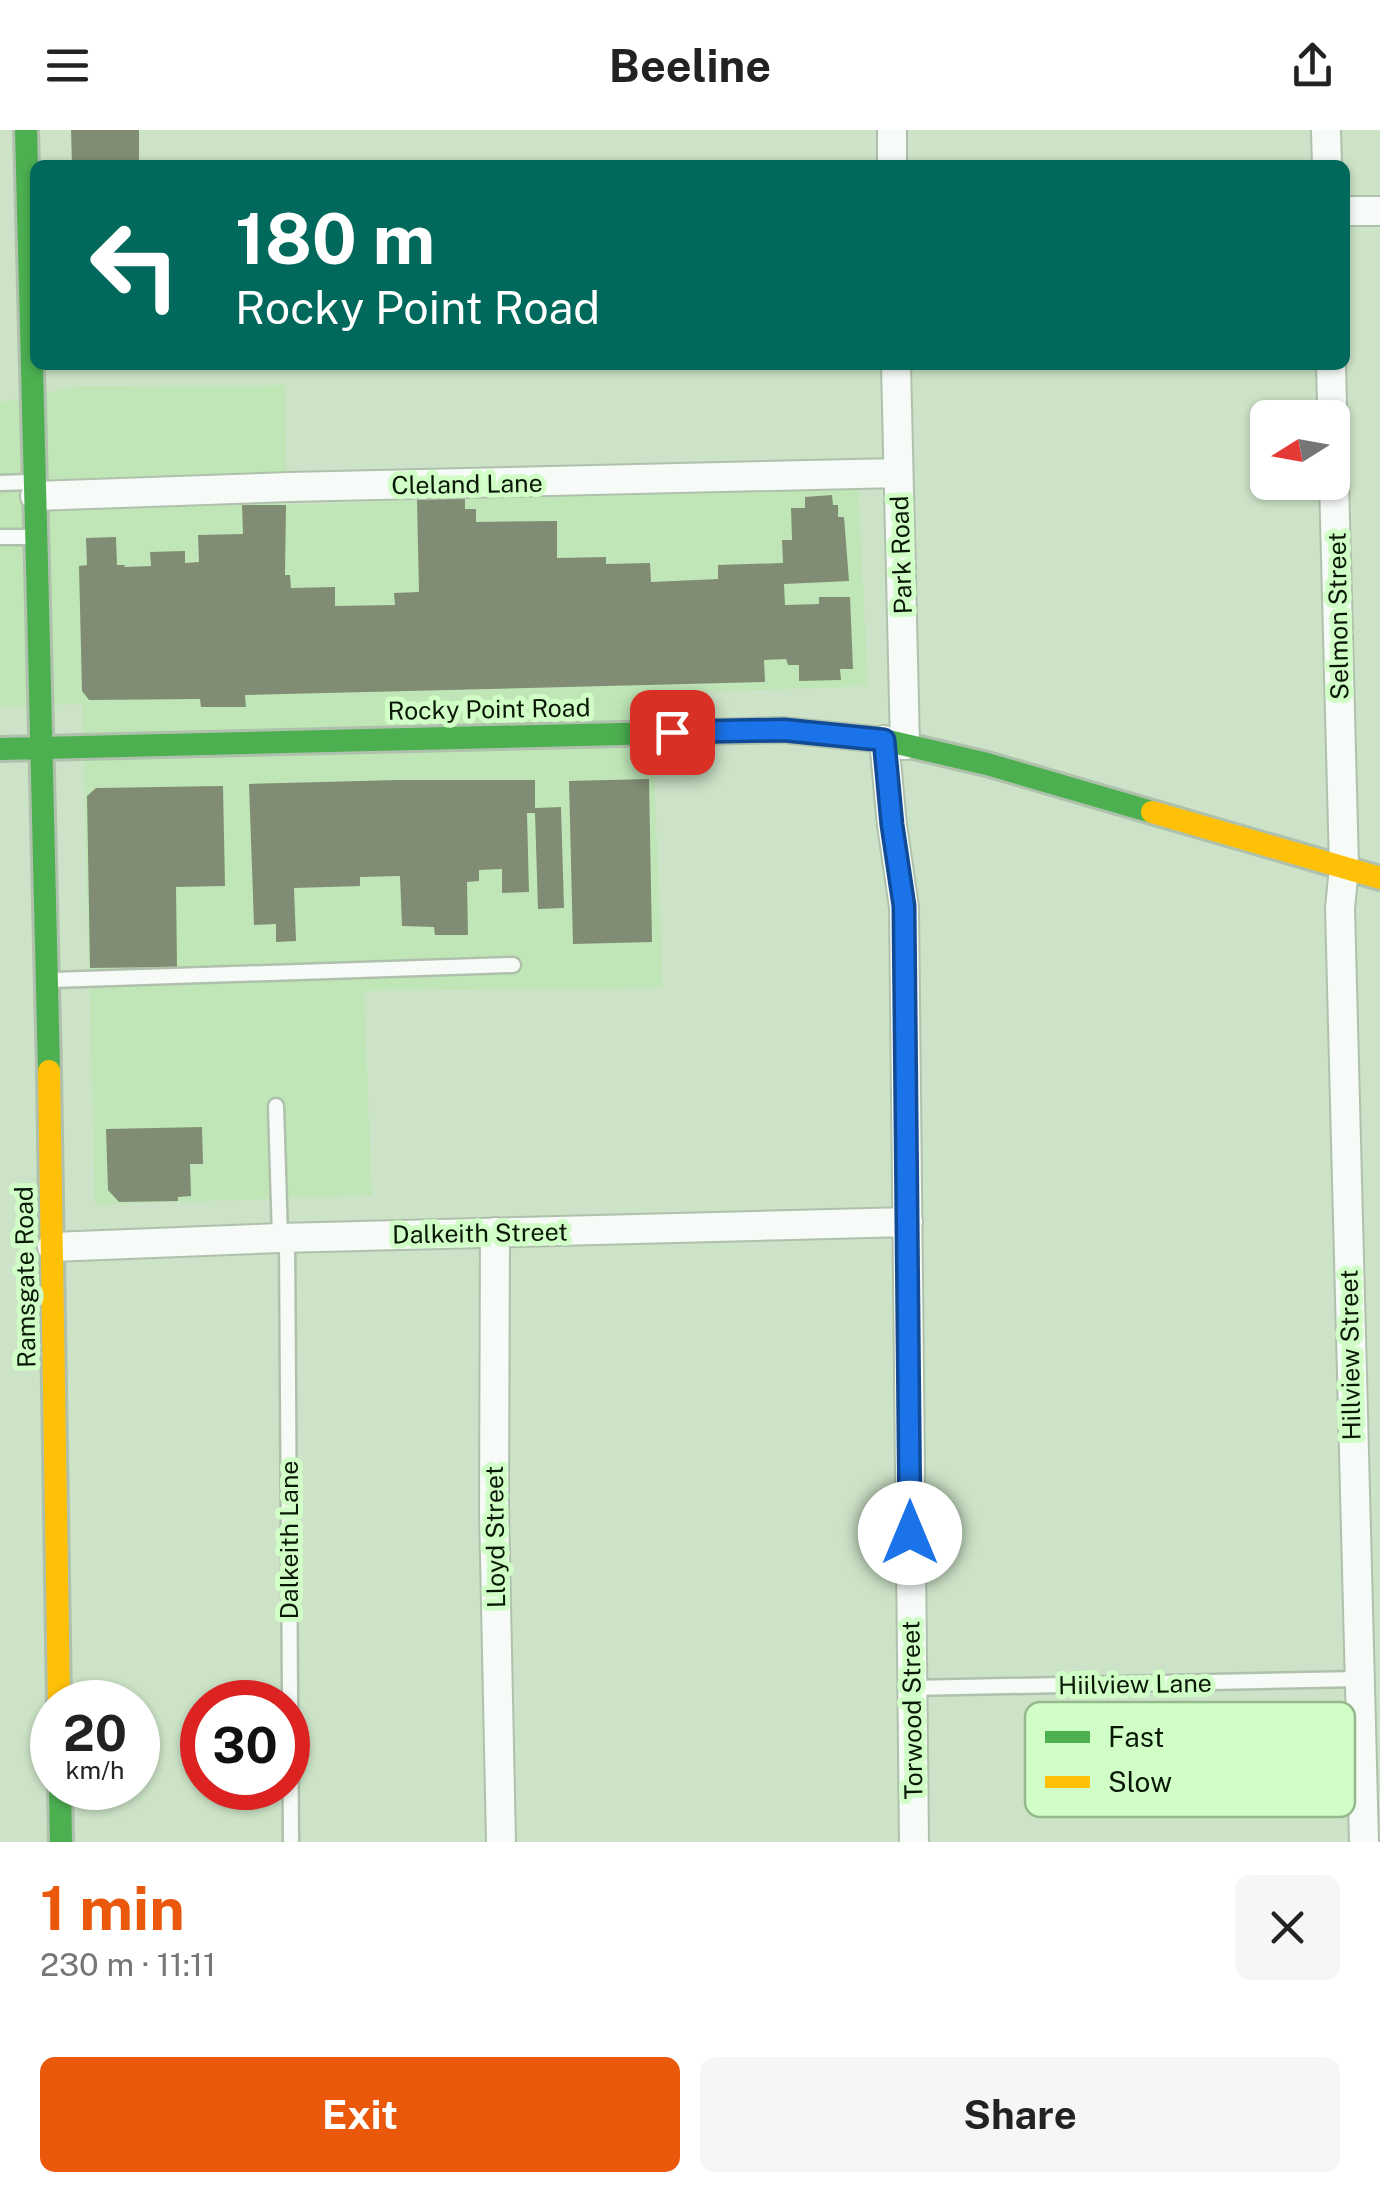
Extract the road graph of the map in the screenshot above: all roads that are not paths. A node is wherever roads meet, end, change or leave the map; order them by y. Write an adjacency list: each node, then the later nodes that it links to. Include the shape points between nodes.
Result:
1 (26, 130): 8 (main road, Ramsgate Road)
2 (892, 130): 4 (street)
3 (1326, 130): 5 (street)
4 (892, 160)
5 (1327, 160)
6 (1350, 211): 7 (street)
7 (1380, 211)
8 (21, 246): 13 (main road, Ramsgate Road)
9 (896, 370): 11 (street, Park Road)
10 (1332, 370): 19 (street, Selmon Street)
11 (898, 473): 13 (street, Cleland Lane); 16 (street, Park Road, via 903,588)
12 (0, 484): 13 (lane)
13 (35, 489): 14 (main road, Ramsgate Road)
14 (36, 536): 15 (lane); 17 (main road, Ramsgate Road)
15 (0, 537)
16 (894, 742): 17 (main road, Rocky Point Road, via 784,730); 19 (main road, Rocky Point Road); 24 (street, Torwood Street, via 892,825 904,906)
17 (42, 748): 18 (main road, Rocky Point Road); 22 (main road, Ramsgate Road)
18 (0, 749)
19 (1344, 868): 20 (main road, Rocky Point Road); 28 (street, Hillview Street)
20 (1380, 878)
21 (513, 965): 22 (lane)
22 (46, 980): 27 (main road, Ramsgate Road)
23 (276, 1106): 26 (lane, Dalkeith Lane)
24 (908, 1222): 25 (street, Dalkeith Street); 30 (street, Torwood Street)
25 (495, 1232): 26 (street, Dalkeith Street); 34 (street, Lloyd Street)
26 (283, 1238): 27 (street, Dalkeith Street); 33 (lane, Dalkeith Lane)
27 (52, 1247): 29 (main road, Ramsgate Road)
28 (1358, 1679): 30 (lane, Hiilview Lane); 36 (street, Hillview Street)
29 (58, 1680)
30 (912, 1688): 35 (street, Torwood Street)
31 (60, 1810): 32 (main road)
32 (60, 1842)
33 (291, 1842)
34 (501, 1842)
35 (914, 1842)
36 (1364, 1842)

